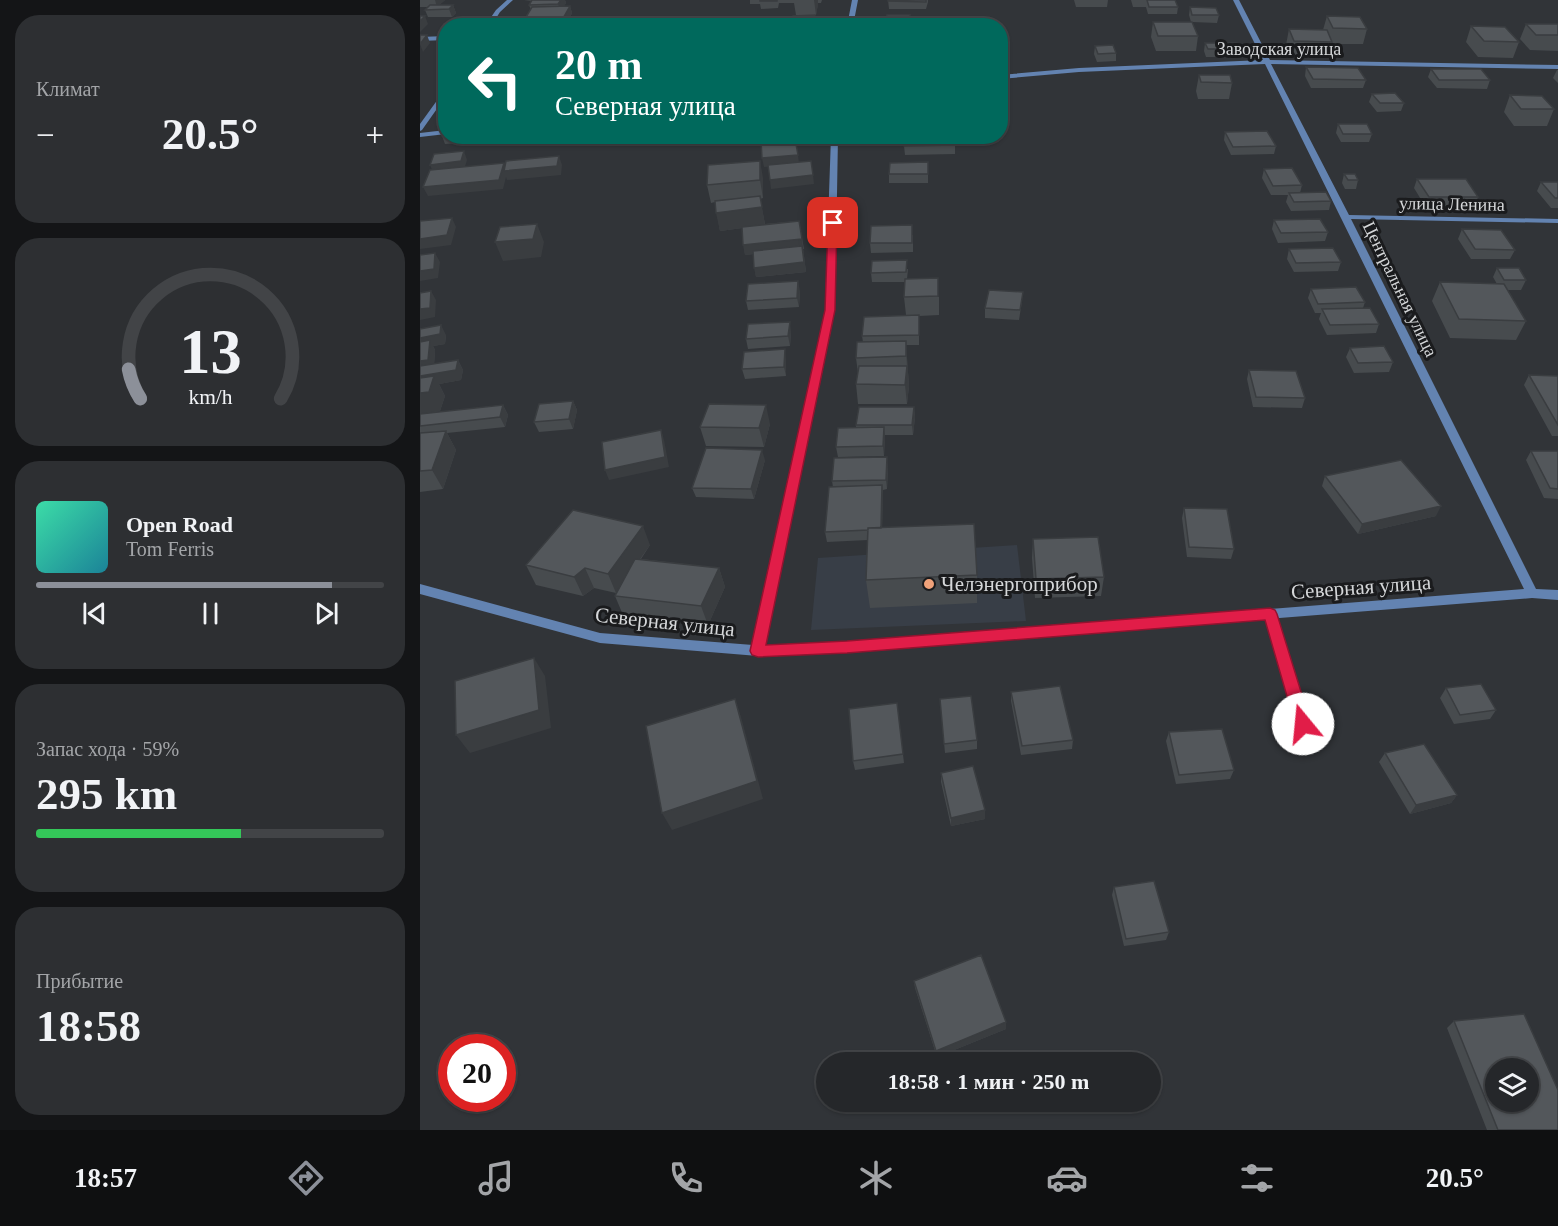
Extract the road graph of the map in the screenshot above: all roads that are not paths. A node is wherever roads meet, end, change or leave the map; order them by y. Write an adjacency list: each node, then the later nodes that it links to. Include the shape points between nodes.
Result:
1 (510, 0): 4 (street)
2 (855, 0): 5 (street)
3 (1236, 0): 8 (street, Центральная улица)
4 (493, 18)
5 (852, 18)
6 (438, 38): 7 (street)
7 (420, 39)
8 (1268, 62): 9 (street, Заводская улица); 10 (street, Заводская улица); 16 (street, Центральная улица)
9 (1558, 67)
10 (1008, 76)
11 (438, 102): 12 (street)
12 (420, 129)
13 (438, 133): 14 (street)
14 (420, 135)
15 (836, 144): 22 (street, via 830,310)
16 (1346, 217): 17 (street, улица Ленина); 19 (street, Центральная улица)
17 (1558, 221)
18 (420, 589): 22 (street, Северная улица, via 600,638)
19 (1532, 593): 20 (street, Северная улица); 21 (street, Северная улица)
20 (1558, 595)
21 (1270, 614): 22 (street, Северная улица); 23 (street)
22 (758, 651)
23 (1303, 724)

